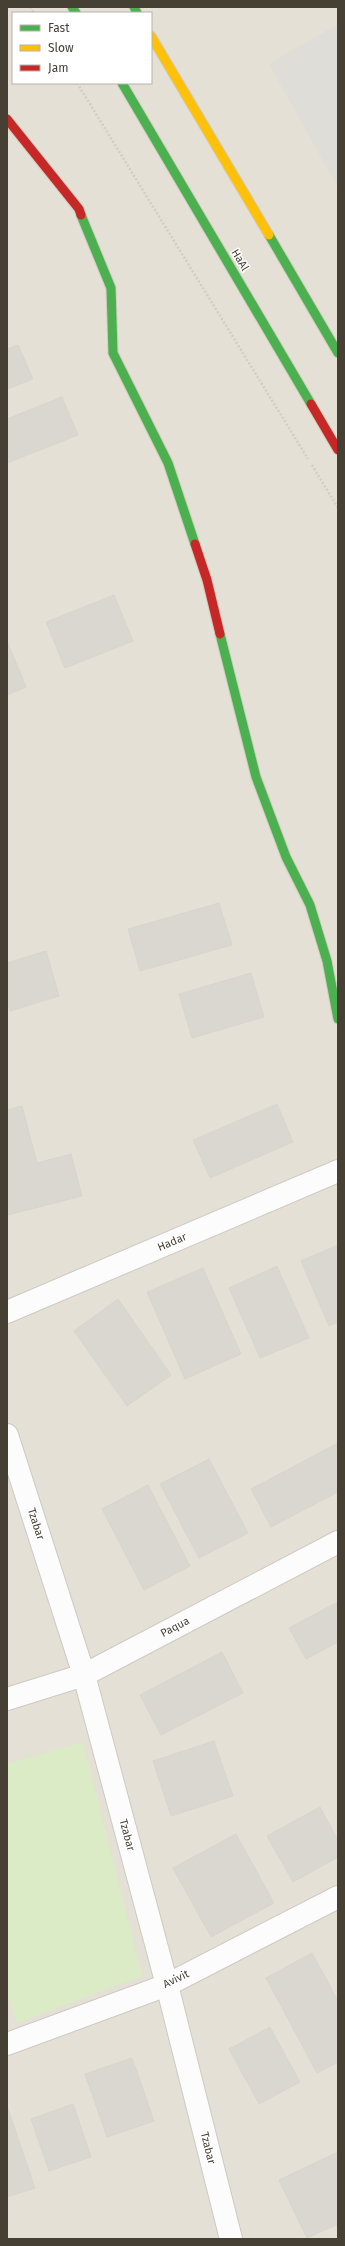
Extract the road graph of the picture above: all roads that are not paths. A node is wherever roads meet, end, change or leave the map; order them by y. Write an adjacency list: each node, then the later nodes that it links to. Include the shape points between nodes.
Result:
1 (152, 38): 4 (street)
2 (123, 84): 5 (street, HaAl)
3 (7, 119): 6 (street, via 79,209 111,288 113,353 168,463 207,580 256,777 286,857 310,905 327,961)
4 (338, 353)
5 (338, 450)
6 (338, 1019)
7 (338, 1171): 8 (street, Hadar)
8 (7, 1312)
9 (7, 1435): 11 (street, Tzabar)
10 (338, 1542): 11 (street, Paqua)
11 (84, 1675): 12 (street, Paqua); 14 (street, Tzabar)
12 (7, 1699)
13 (338, 1897): 14 (street, Avivit)
14 (167, 1985): 15 (street, Avivit); 16 (street, Tzabar)
15 (7, 2044)
16 (231, 2239)

